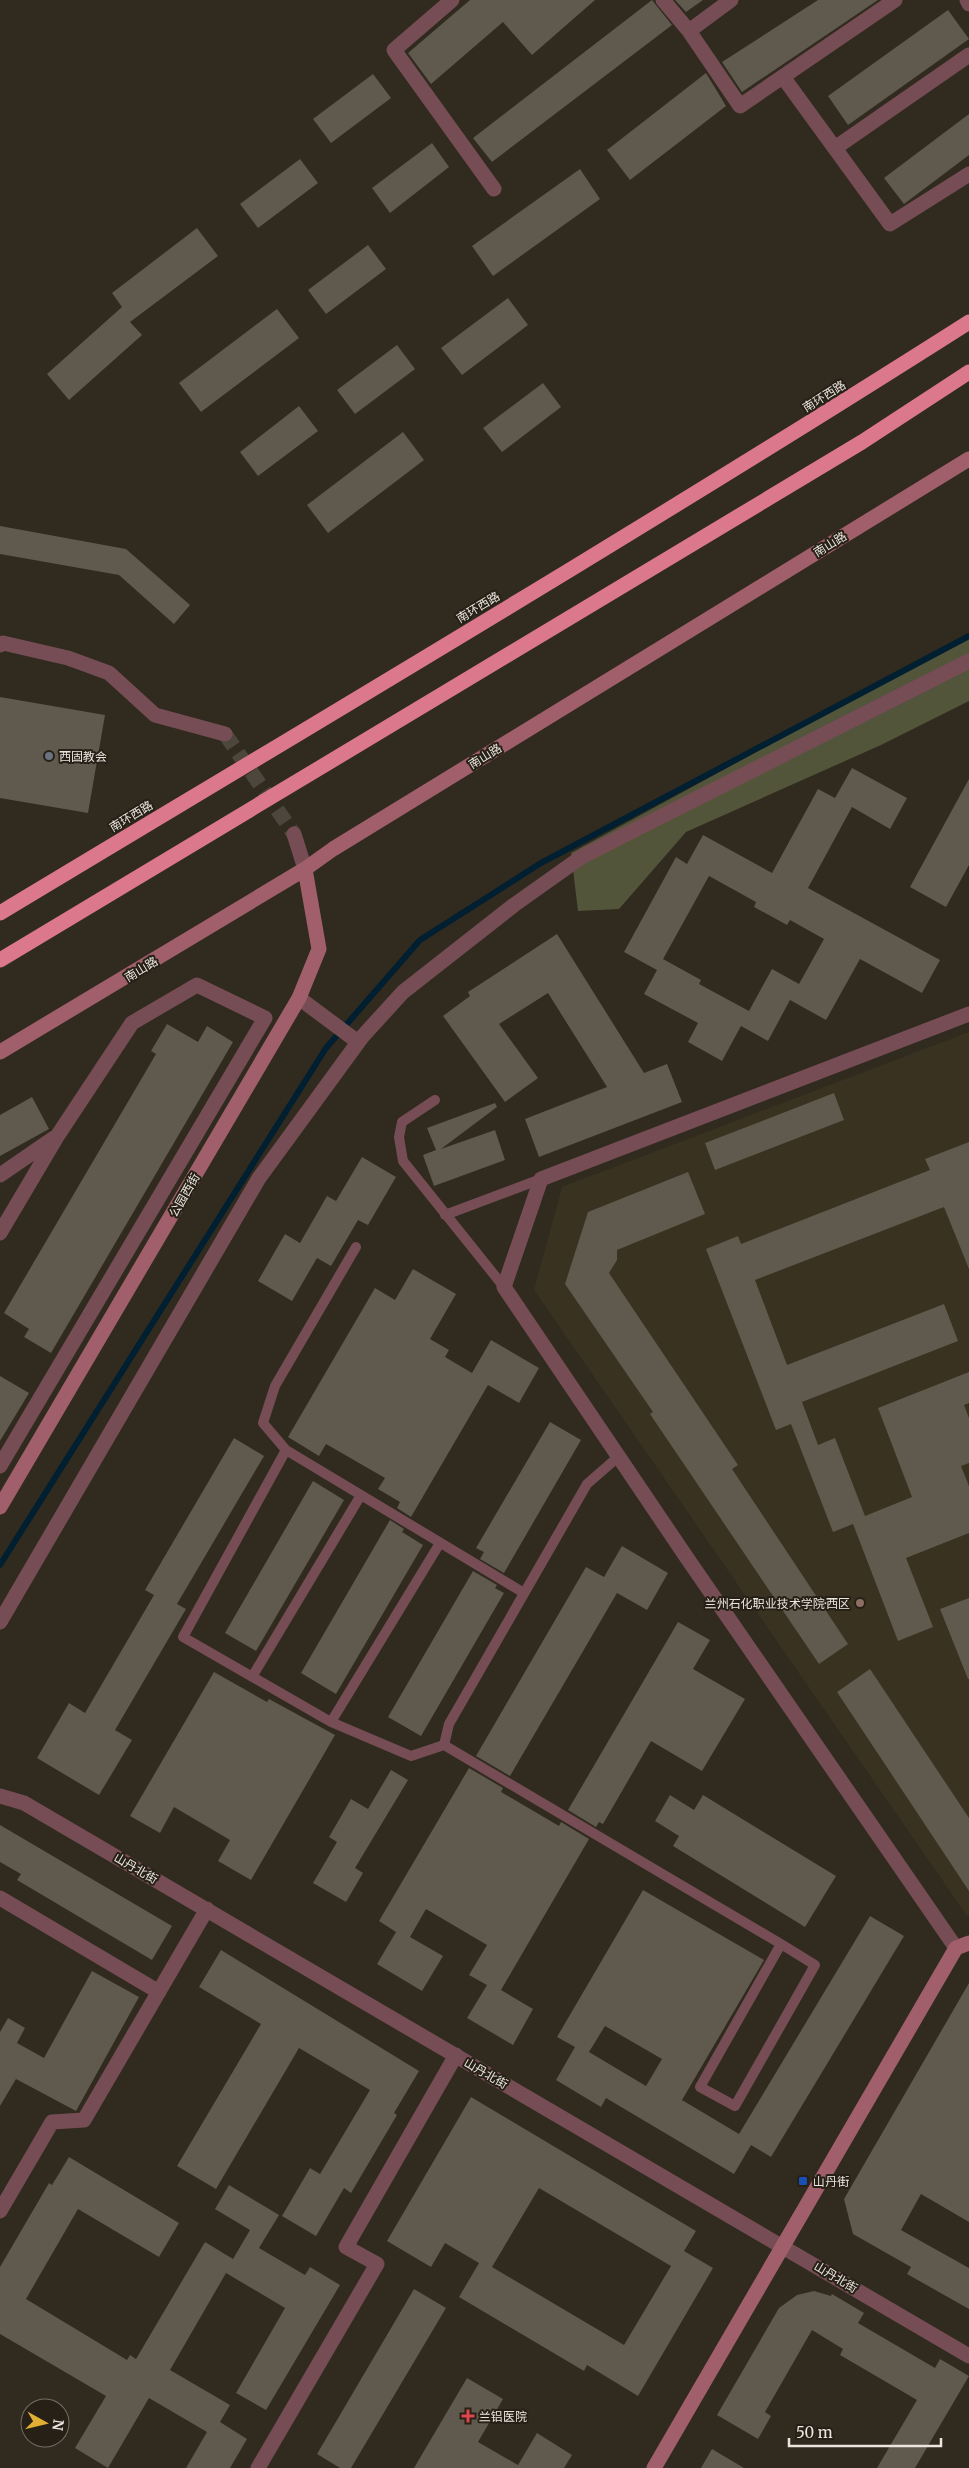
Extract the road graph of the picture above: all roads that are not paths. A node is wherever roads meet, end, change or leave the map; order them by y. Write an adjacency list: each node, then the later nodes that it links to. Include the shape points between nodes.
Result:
1 (452, 0): 12 (street, via 394,50)
2 (663, 0): 7 (street)
3 (731, 0): 7 (street)
4 (895, 0): 9 (street)
5 (966, 0): 6 (street)
6 (969, 4)
7 (689, 31): 9 (street, via 740,106)
8 (969, 55): 10 (street)
9 (783, 77): 10 (street)
10 (835, 148): 11 (street, via 890,224)
11 (969, 174)
12 (494, 189)
13 (969, 322): 21 (highway, 南环西路, via 834,408)
14 (969, 372): 22 (highway, via 862,442)
15 (969, 459): 20 (street, 南山路, via 333,849)
16 (0, 645): 18 (street, via 3,643 68,658 109,672 155,715)
17 (969, 661): 25 (street, via 583,856 441,960)
18 (225, 734)
19 (294, 834): 20 (street)
20 (305, 870): 23 (street, 公园西街, via 319,949); 26 (street, 南山路)
21 (0, 913)
22 (0, 960)
23 (299, 998): 25 (street); 39 (street, 公园西街)
24 (969, 1014): 30 (street)
25 (353, 1038): 42 (street, via 259,1178)
26 (0, 1052)
27 (435, 1100): 31 (lane, via 402,1122 399,1137 403,1160)
28 (58, 1135): 29 (street); 32 (street); 37 (street, via 132,1023 197,985 265,1018)
29 (0, 1176)
30 (541, 1179): 31 (lane); 34 (street)
31 (445, 1215): 34 (lane)
32 (0, 1233)
33 (356, 1247): 35 (lane, via 275,1386 263,1424)
34 (504, 1287): 36 (street)
35 (286, 1450): 38 (lane); 43 (lane, via 183,1637)
36 (618, 1457): 41 (lane, via 587,1484); 50 (street)
37 (0, 1466)
38 (361, 1495): 40 (lane); 43 (lane)
39 (0, 1507)
40 (440, 1543): 41 (lane); 44 (lane)
41 (524, 1593): 45 (lane, via 449,1724)
42 (0, 1622)
43 (252, 1677): 44 (lane)
44 (331, 1722): 45 (lane, via 411,1756)
45 (444, 1745): 49 (lane)
46 (0, 1796): 48 (street, 山丹北街, via 24,1803)
47 (0, 1898): 51 (street)
48 (207, 1909): 51 (street); 52 (street, 山丹北街)
49 (781, 1944): 49 (lane, via 815,1965 735,2106 700,2087)
50 (962, 1946): 54 (street)
51 (159, 1992): 53 (street, via 84,2120 52,2122)
52 (456, 2055): 54 (street, 山丹北街); 56 (street, via 346,2247 377,2264)
53 (0, 2211)
54 (784, 2246): 55 (street, 山丹北街); 57 (street)
55 (969, 2356)
56 (258, 2468)
57 (654, 2468)

